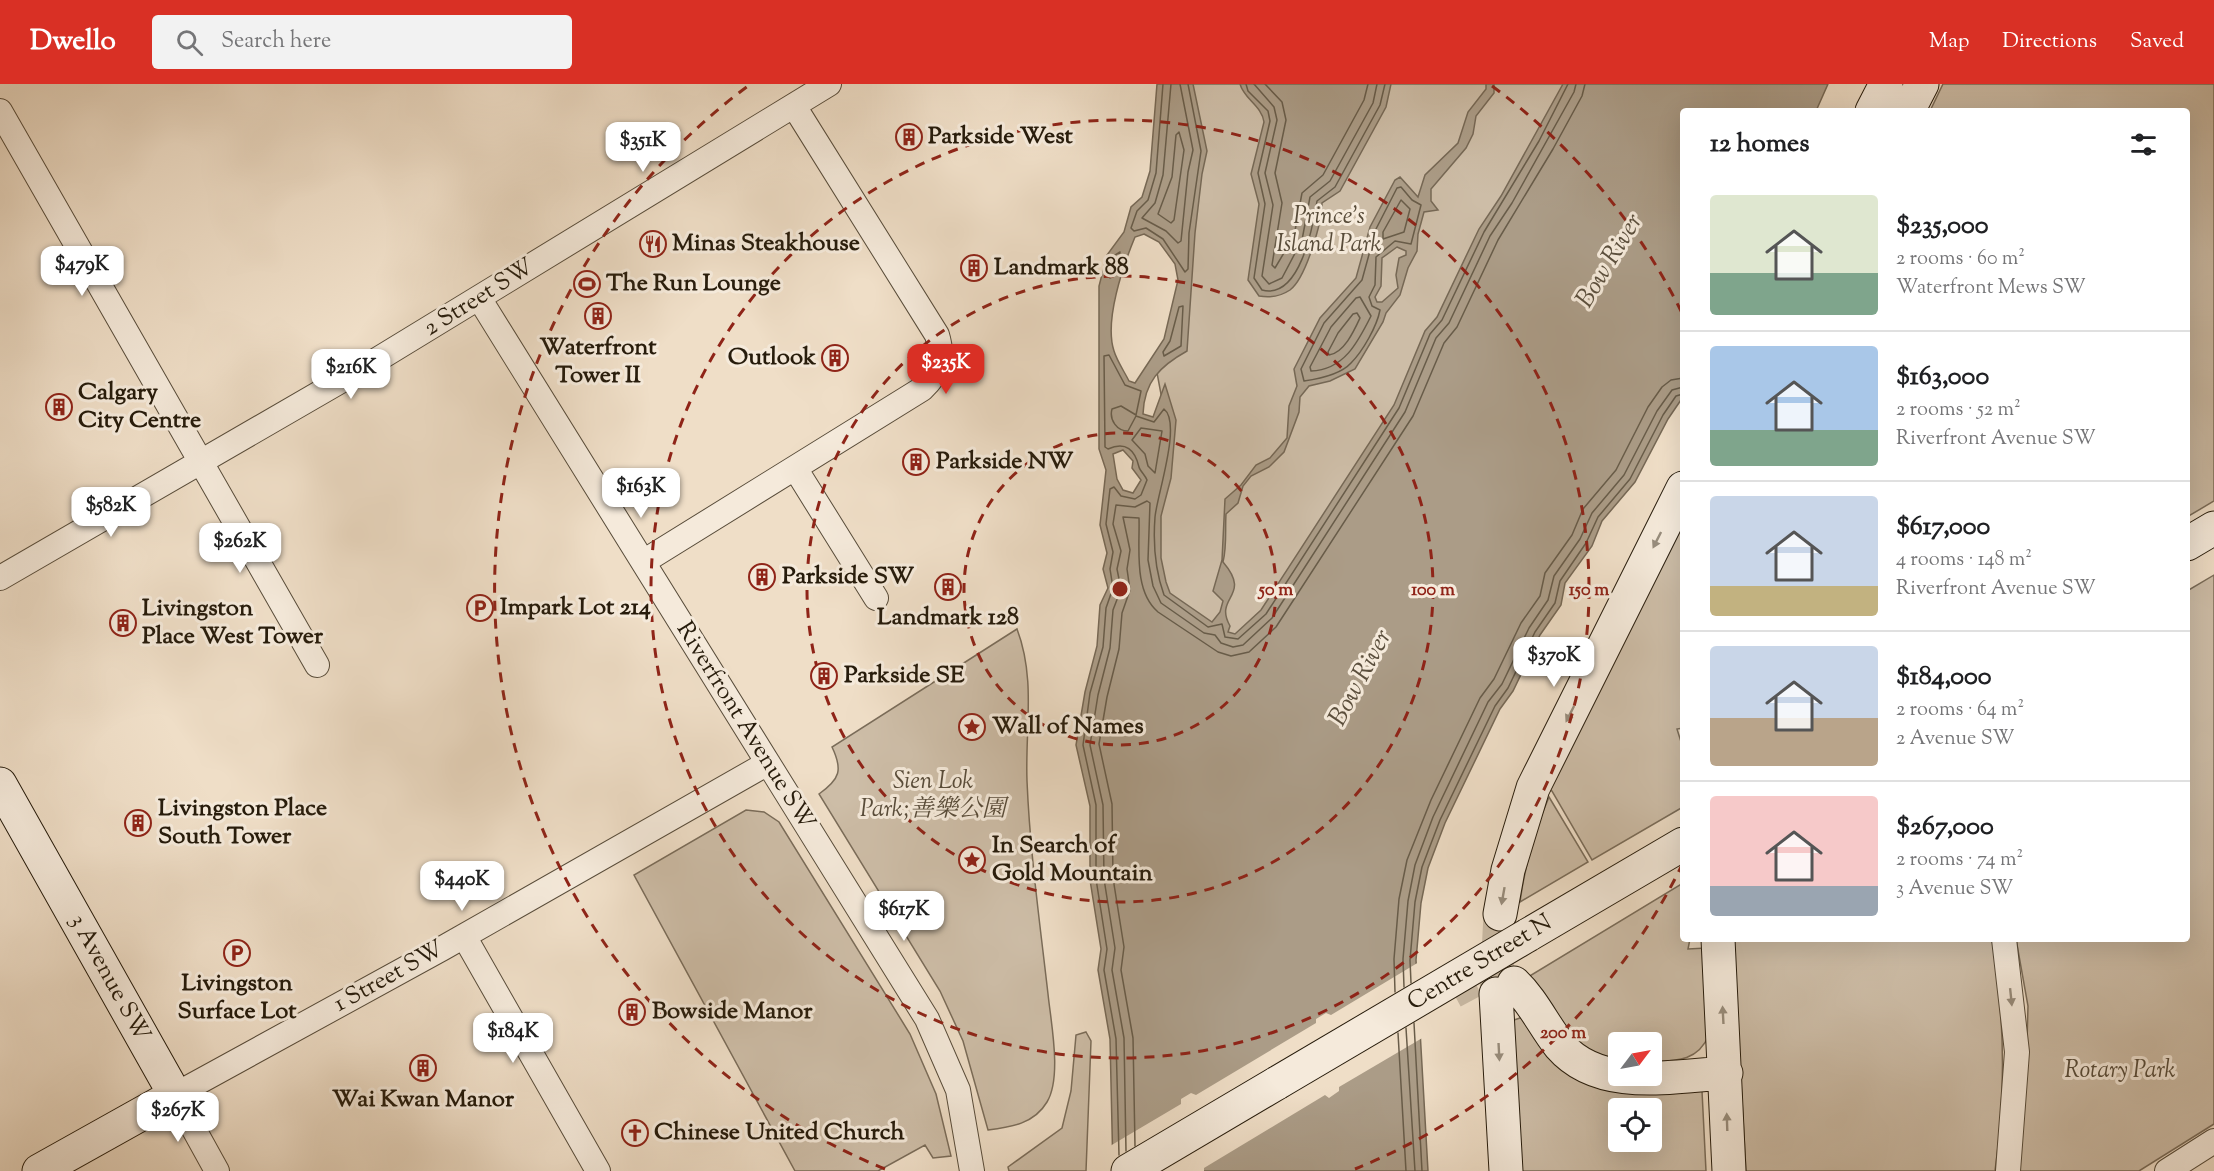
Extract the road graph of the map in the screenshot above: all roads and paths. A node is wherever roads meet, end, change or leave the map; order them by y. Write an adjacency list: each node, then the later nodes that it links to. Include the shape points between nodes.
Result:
1 (829, 84): 4 (street, 2 Street SW)
2 (1886, 84): 5 (main road)
3 (1922, 84): 6 (main road)
4 (794, 106): 8 (street, 2 Street SW); 10 (street, via 937,336 942,355 936,374 922,389)
5 (1874, 108)
6 (1910, 108)
7 (0, 111): 9 (street)
8 (479, 297): 9 (street, 2 Street SW); 14 (street, Riverfront Avenue SW)
9 (201, 462): 15 (street, 2 Street SW); 17 (street)
10 (795, 468): 14 (street); 16 (street)
11 (1680, 494): 21 (main road, one-way to 21, via 1533,788 1508,870)
12 (2214, 528): 13 (main road)
13 (2190, 542)
14 (643, 562): 18 (street, Riverfront Avenue SW)
15 (0, 578)
16 (876, 598)
17 (316, 665)
18 (768, 763): 22 (street, 1 Street SW); 31 (street, Riverfront Avenue SW, via 927,1019 958,1090)
19 (0, 784): 26 (main road, 3 Avenue SW)
20 (1680, 846): 32 (main road, Centre Street N, bridge)
21 (1500, 914)
22 (464, 936): 26 (street, 1 Street SW); 30 (street)
23 (1719, 942): 25 (main road, one-way to 23)
24 (2004, 942): 35 (street, one-way to 35, via 2017,1052)
25 (1726, 1073): 33 (main road, one-way to 33, via 1637,1078 1587,1066 1563,1048 1505,988); 34 (main road, one-way to 25)
26 (175, 1095): 28 (main road, 1 Street SW); 29 (street, 3 Avenue SW)
27 (2214, 1141): 36 (street)
28 (39, 1171)
29 (217, 1171)
30 (598, 1171)
31 (972, 1171)
32 (1128, 1171)
33 (1506, 1171)
34 (1729, 1171)
35 (2008, 1171)
36 (2167, 1171)

